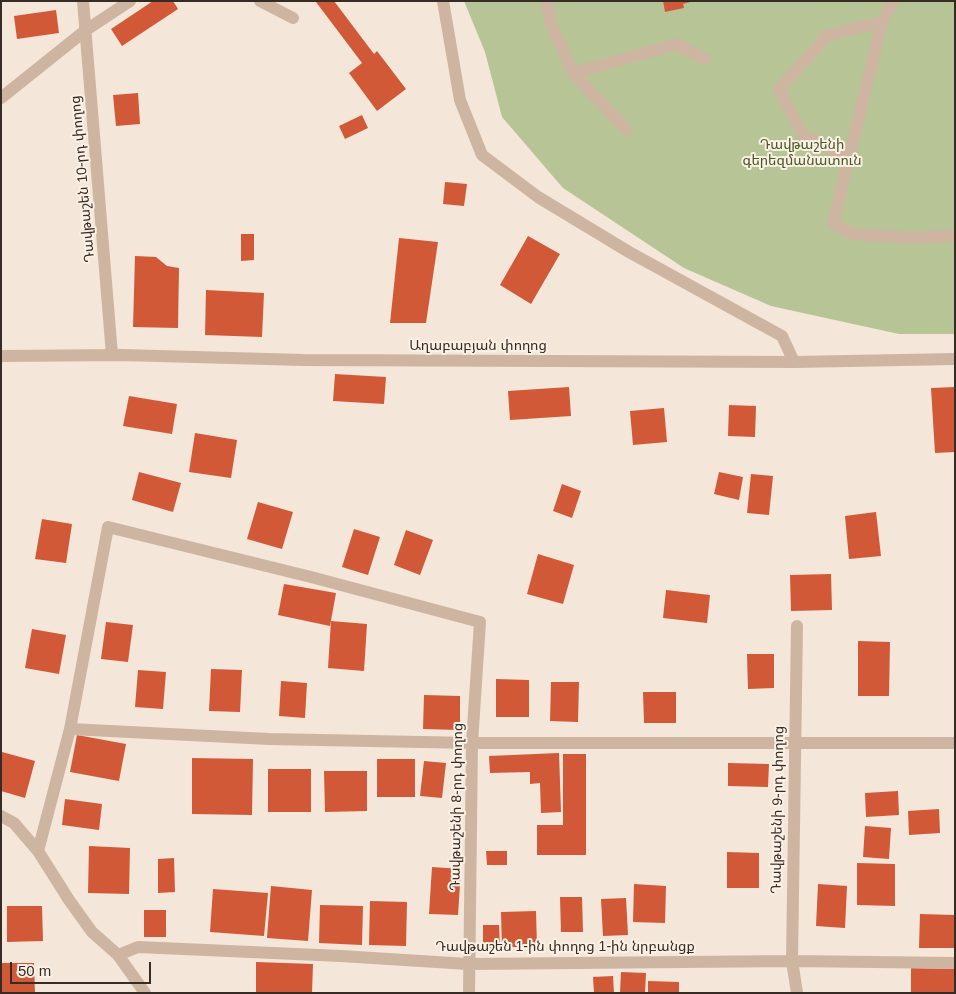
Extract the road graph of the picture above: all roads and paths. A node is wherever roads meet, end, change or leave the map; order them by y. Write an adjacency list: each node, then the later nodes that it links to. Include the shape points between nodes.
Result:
1 (83, 1): 9 (street, Դավթաշեն 10-րդ փողոց)
2 (130, 1): 9 (street)
3 (260, 1): 7 (street)
4 (443, 1): 19 (street, via 460,100 482,155 538,197 782,336)
5 (547, 1): 11 (street, via 550,21)
6 (893, 1): 8 (street)
7 (293, 18)
8 (882, 22): 14 (street); 14 (street, via 828,35 779,90 803,136)
9 (86, 30): 12 (street); 16 (street, Դավթաշեն 10-րդ փողոց)
10 (705, 59): 11 (street, via 677,44)
11 (572, 72): 13 (street)
12 (1, 98)
13 (627, 130)
14 (849, 157): 15 (street, via 833,223 852,234 916,238)
15 (955, 236)
16 (112, 355): 17 (street, Աղաբաբյան փողոց); 19 (street, Աղաբաբյան փողոց, via 303,360)
17 (1, 356)
18 (955, 359): 19 (street, Աղաբաբյան փողոց)
19 (794, 362)
20 (796, 626): 22 (street, Դավթաշենի 9-րդ փողոց)
21 (70, 728): 23 (street, via 269,739); 23 (street, Դավթաշենի 8-րդ փողոց, via 108,527 480,622); 26 (street)
22 (794, 742): 23 (street); 24 (street); 28 (street, Դավթաշենի 9-րդ փողոց)
23 (472, 743): 30 (street, Դավթաշենի 8-րդ փողոց)
24 (955, 743)
25 (1, 816): 26 (street, via 14,823)
26 (38, 850): 27 (street, via 92,932)
27 (118, 955): 30 (street, Դավթաշեն 1-ին փողոց 1-ին նրբանցք, via 138,947); 31 (street)
28 (792, 961): 29 (street, Դավթաշեն 1-ին փողոց 1-ին նրբանցք); 30 (street, Դավթաշեն 1-ին փողոց 1-ին նրբանցք); 33 (street, Դավթաշենի 9-րդ փողոց)
29 (955, 963)
30 (468, 964): 32 (street, Դավթաշենի 8-րդ փողոց)
31 (144, 993)
32 (469, 993)
33 (797, 993)

